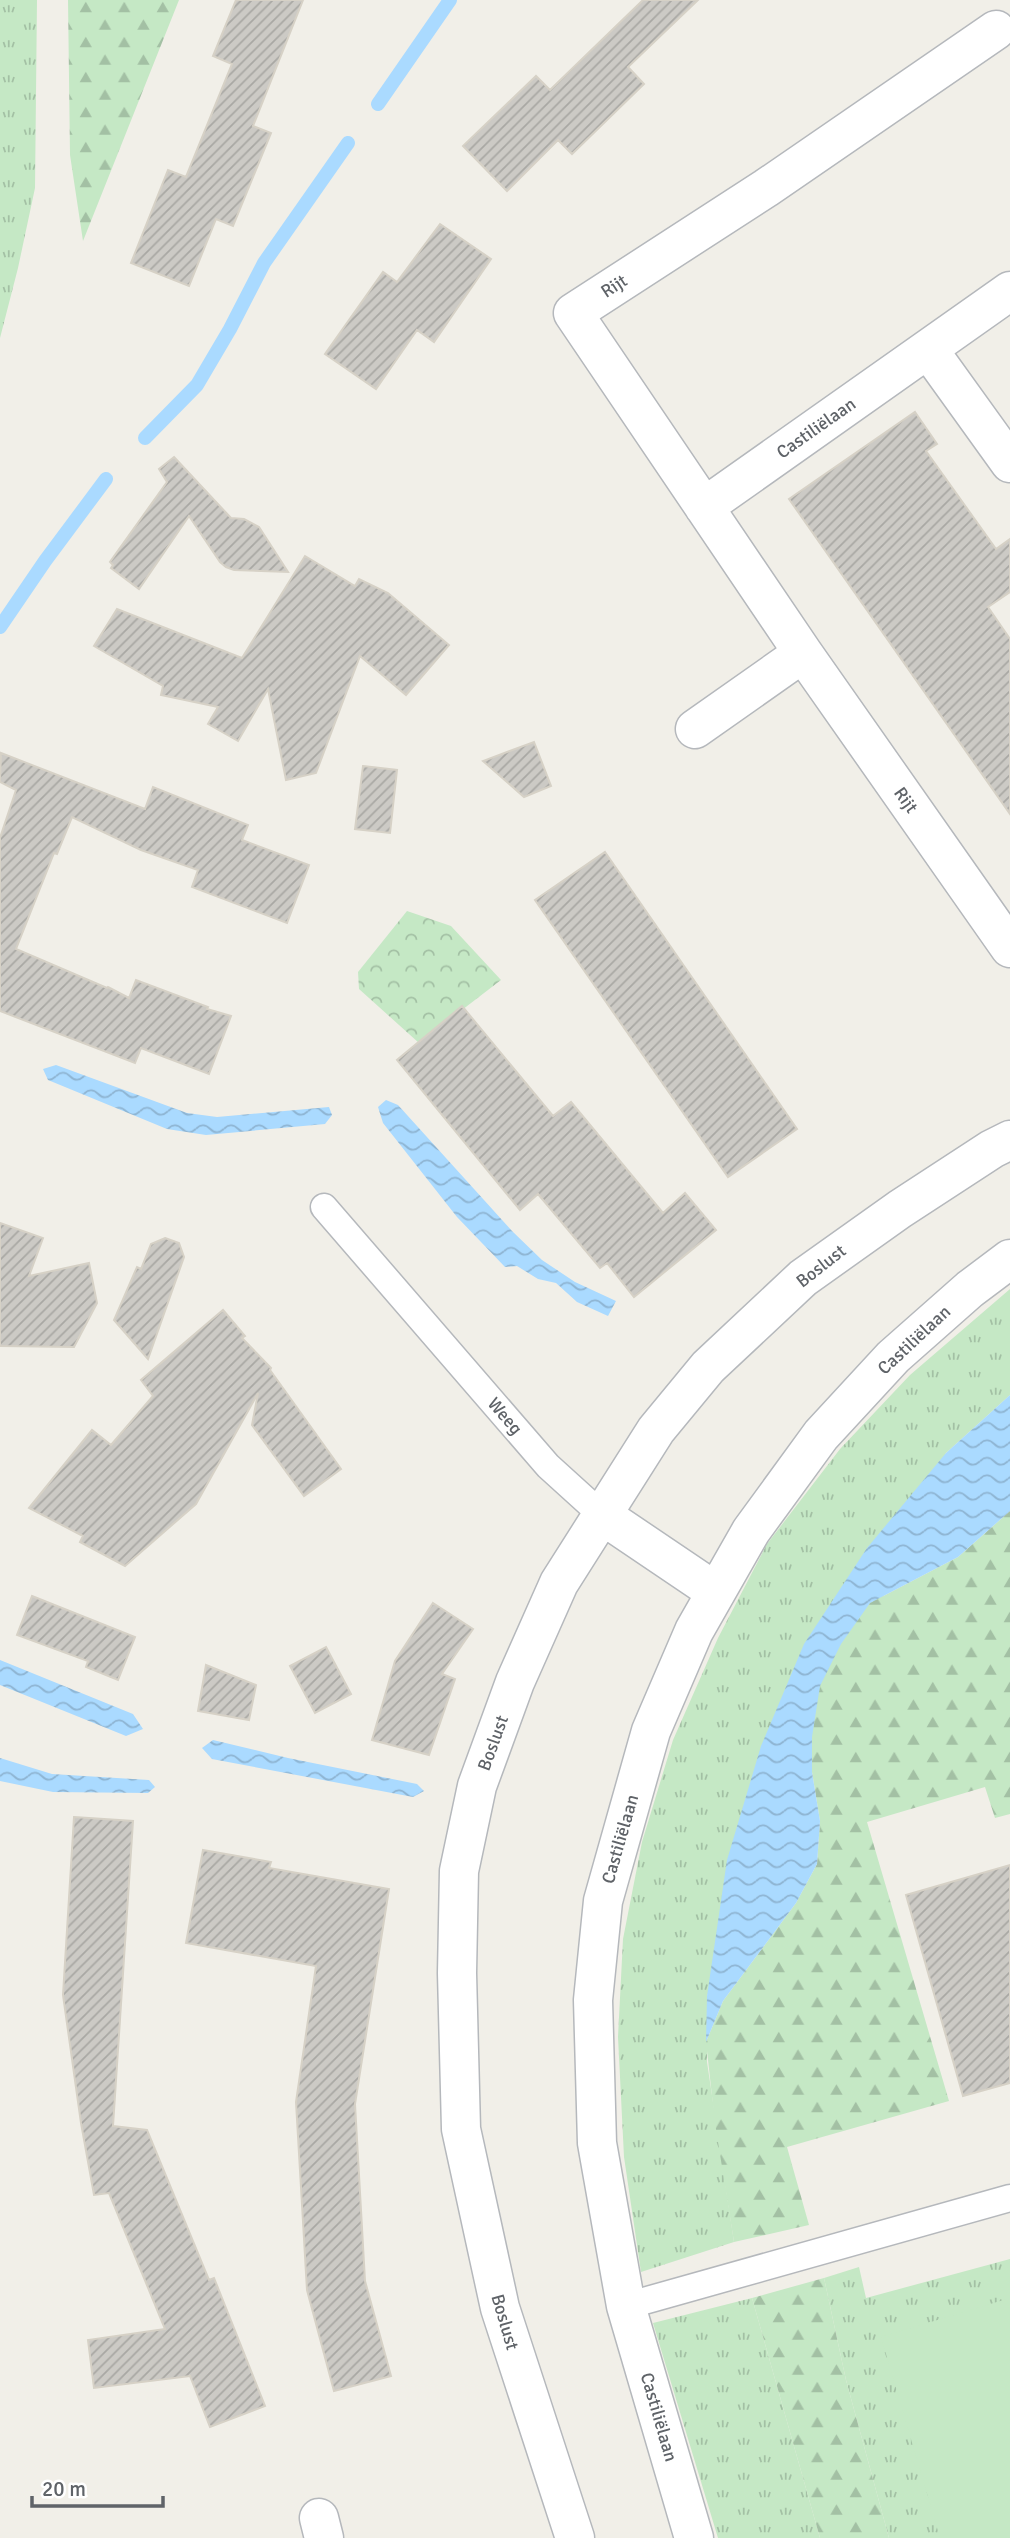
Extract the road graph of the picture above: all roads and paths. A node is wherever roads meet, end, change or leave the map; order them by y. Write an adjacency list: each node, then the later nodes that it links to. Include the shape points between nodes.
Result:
1 (996, 30): 5 (street, Rijt, via 573,313)
2 (1010, 291): 3 (street, Castiliëlaan)
3 (928, 349): 4 (street); 5 (street, Castiliëlaan)
4 (1010, 463)
5 (704, 507): 6 (street, Rijt)
6 (803, 653): 7 (street); 8 (street, Rijt)
7 (695, 729)
8 (1010, 948)
9 (1010, 1140): 12 (street, Boslust, via 900,1209 803,1278 708,1367 656,1430)
10 (324, 1207): 12 (lane, Weeg, via 548,1466)
11 (1010, 1259): 13 (street, Castiliëlaan, via 893,1357 821,1435 751,1531)
12 (602, 1515): 13 (street, Weeg); 17 (street, Boslust, via 559,1583 515,1682 477,1786 459,1871 461,2129 500,2308)
13 (716, 1592): 15 (street, Castiliëlaan, via 651,1731 603,1901 593,2000 597,2143)
14 (1010, 2198): 15 (lane)
15 (626, 2306): 16 (street, Castiliëlaan)
16 (682, 2535)
17 (575, 2538)

